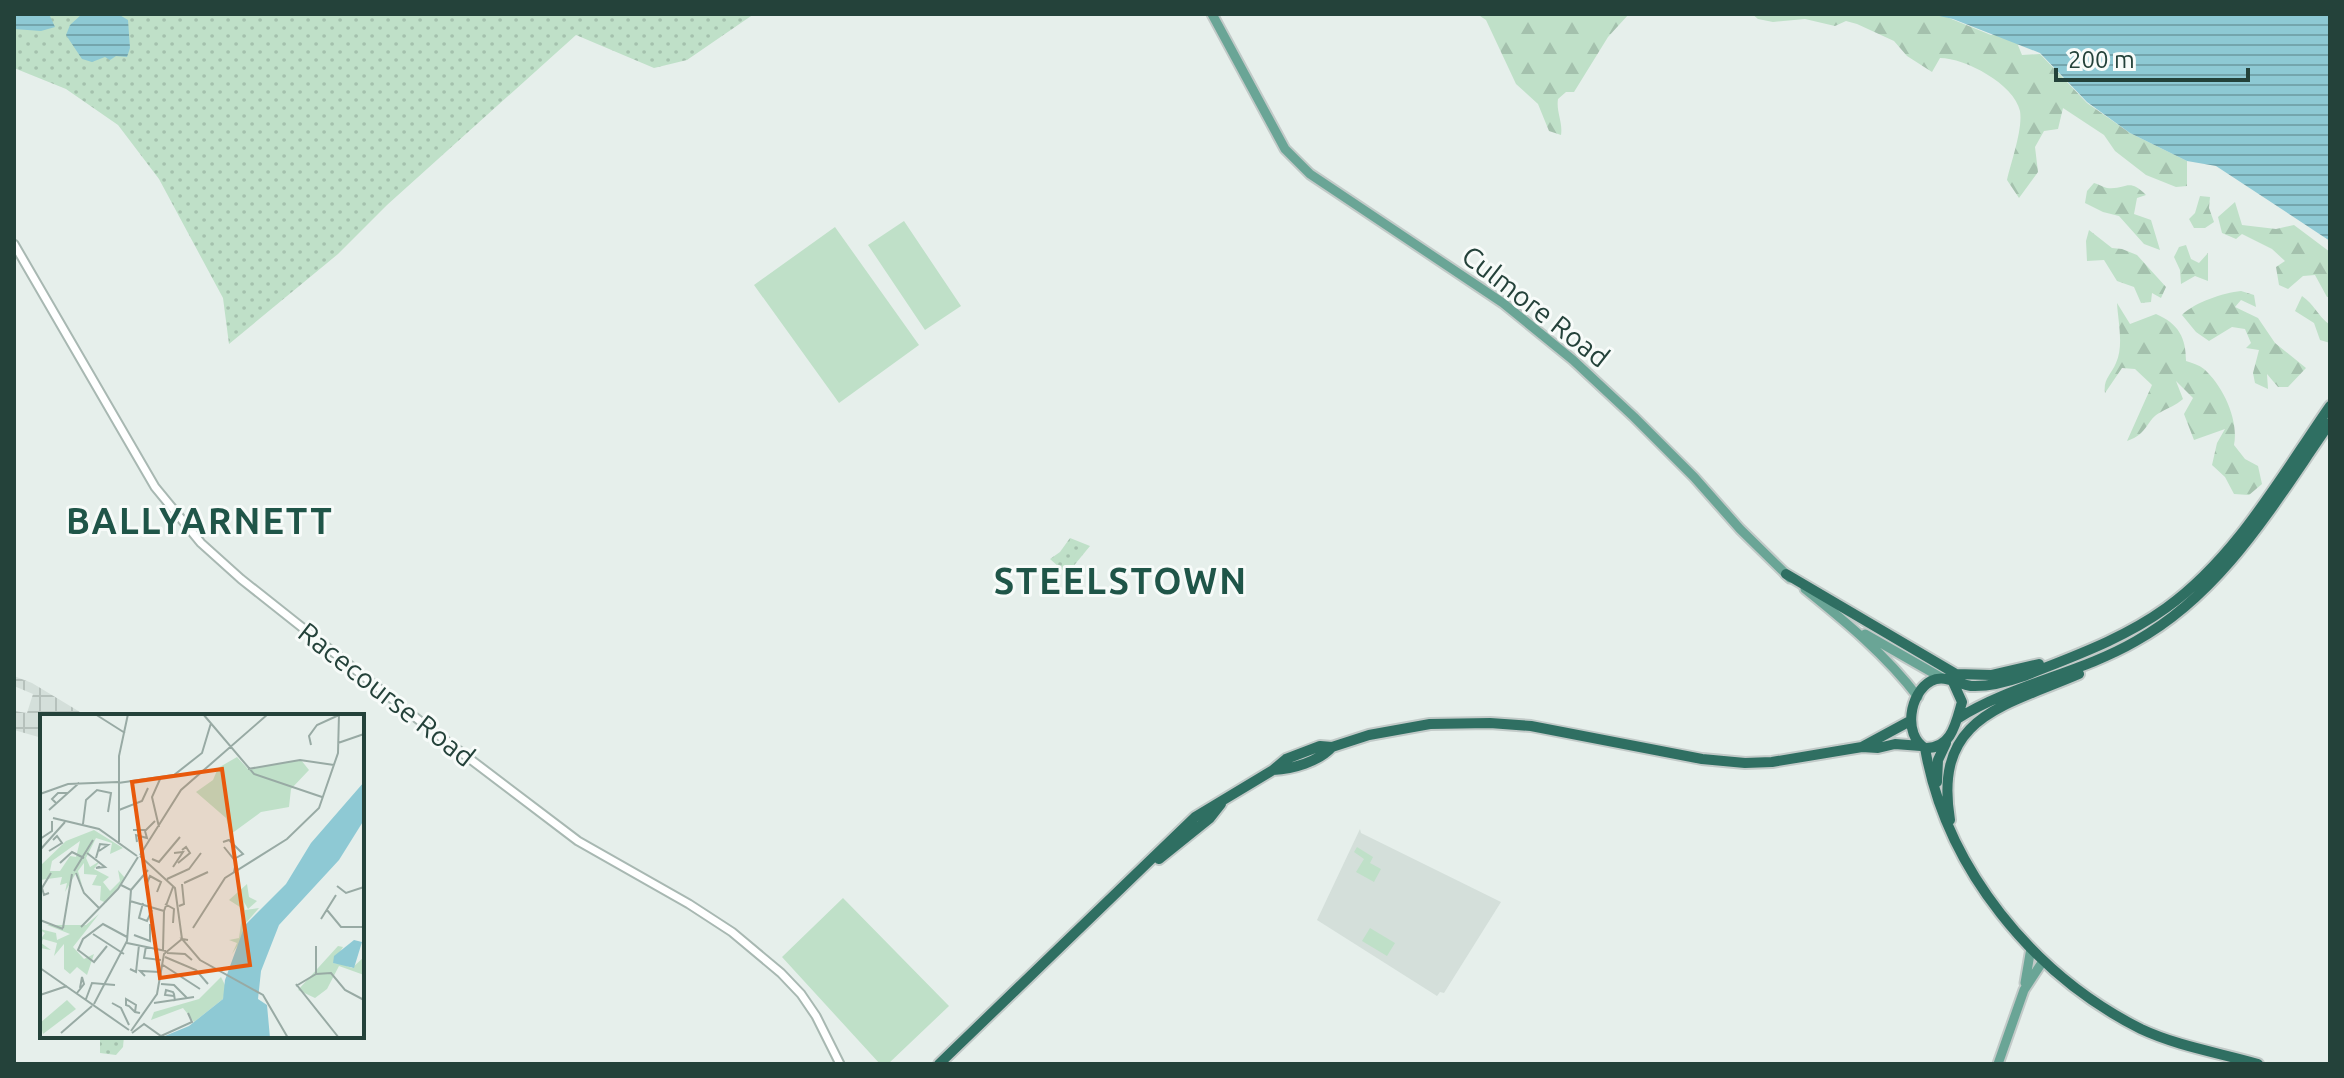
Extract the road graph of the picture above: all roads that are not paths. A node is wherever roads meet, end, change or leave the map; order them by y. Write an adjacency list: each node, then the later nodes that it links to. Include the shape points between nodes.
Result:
1 (1212, 14): 5 (main road, Culmore Road, via 1285,149 1310,174 1503,303 1571,358)
2 (14, 244): 21 (street, Racecourse Road, via 155,487 201,543 578,841 732,932 801,994)
3 (2330, 406): 8 (highway, via 2259,508 2201,578 2134,629)
4 (2330, 423): 7 (highway, via 2219,576 2173,618)
5 (1786, 574): 6 (main road, Culmore Road); 8 (highway, via 1956,674 1999,674)
6 (1851, 627): 9 (main road, Culmore Road); 10 (main road, Culmore Road)
7 (2136, 642): 11 (highway); 17 (highway, via 2097,666 1991,713 1969,730 1952,754 1947,778)
8 (2079, 654): 9 (highway, via 2008,682 1986,686)
9 (1948, 680): 10 (highway, via 1928,683); 11 (highway, via 1962,702)
10 (1918, 697): 12 (highway)
11 (1957, 719): 13 (highway)
12 (1910, 721): 14 (highway); 15 (highway, via 1912,734)
13 (1946, 742): 15 (highway); 16 (highway, via 1938,760)
14 (1862, 747): 15 (highway); 22 (highway, via 1745,763 1490,723 1402,728 1332,747 1289,770 1273,770 1195,817)
15 (1923, 747): 16 (highway)
16 (1937, 792): 17 (highway)
17 (1954, 841): 18 (highway)
18 (2031, 948): 19 (highway); 20 (main road)
19 (2043, 961): 20 (main road); 24 (highway, via 2143,1030)
20 (2024, 990): 23 (main road)
21 (840, 1064)
22 (939, 1064)
23 (1998, 1064)
24 (2258, 1064)

